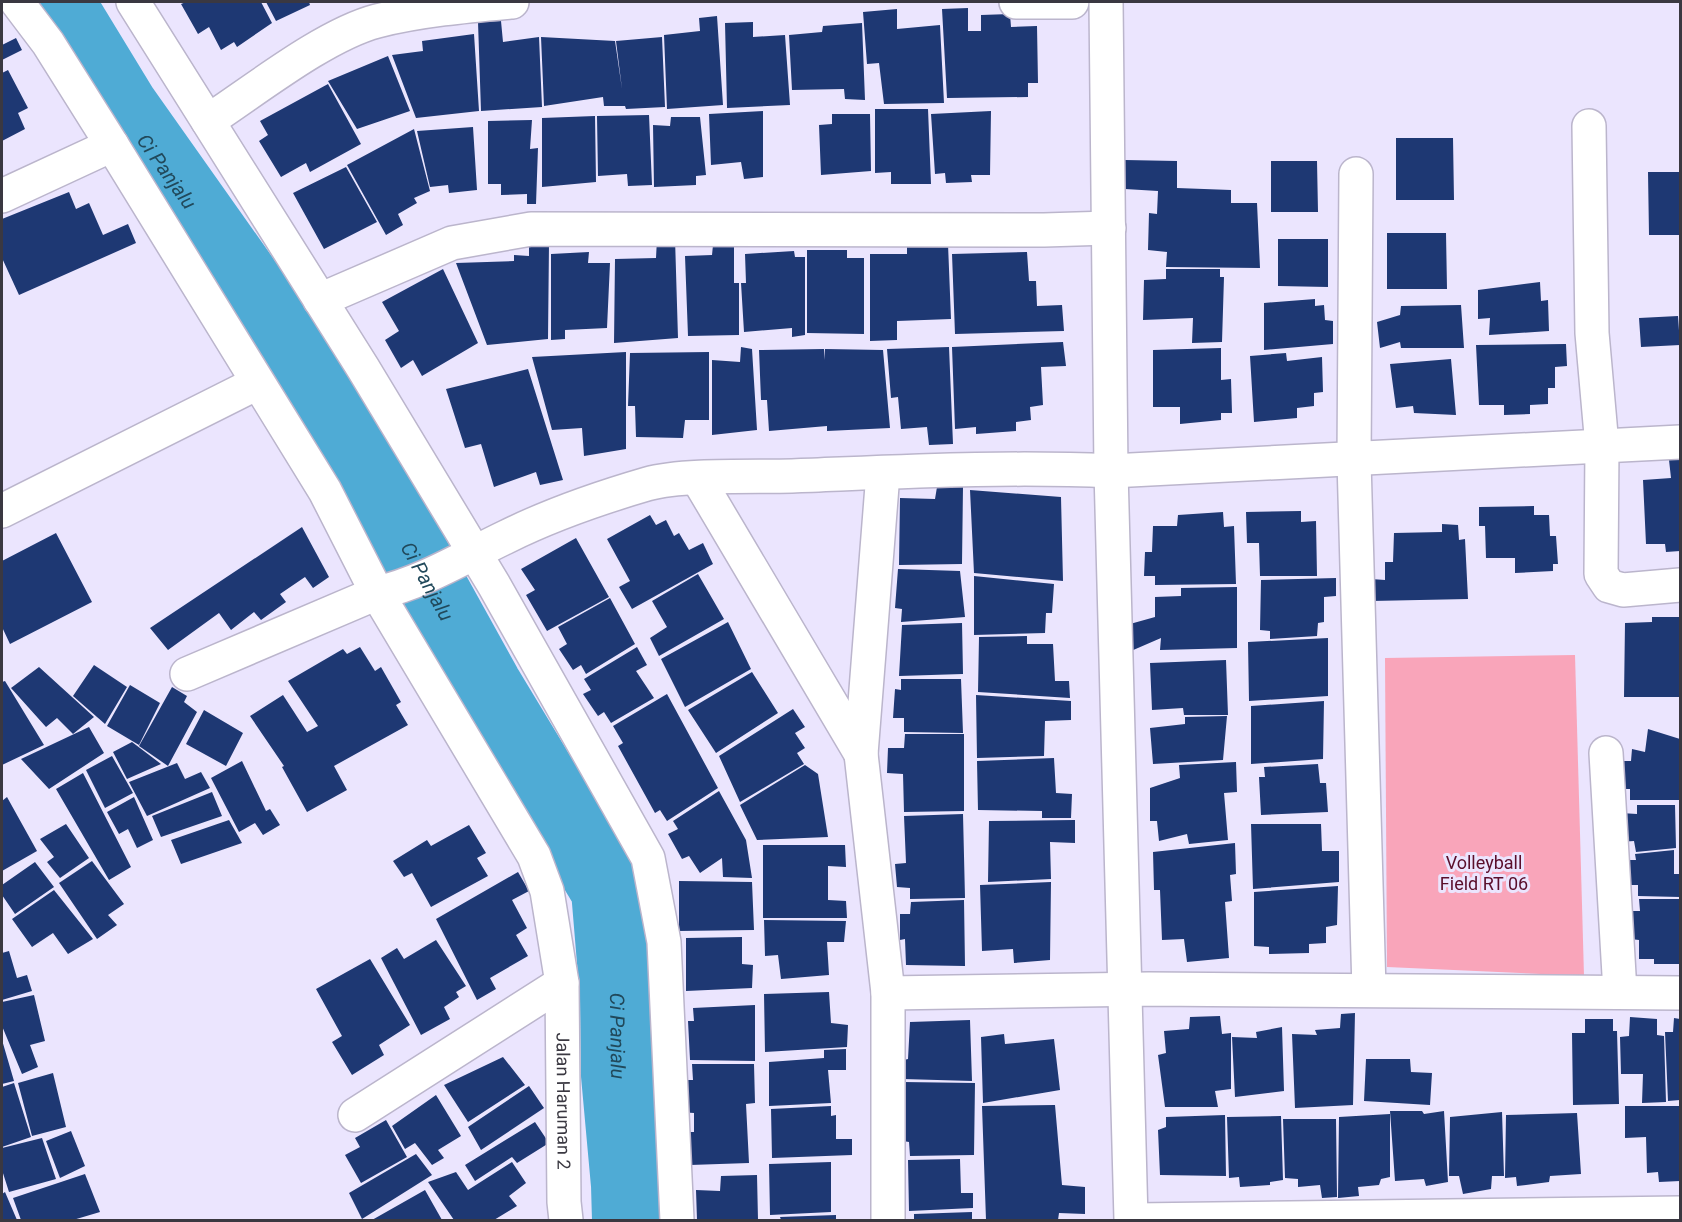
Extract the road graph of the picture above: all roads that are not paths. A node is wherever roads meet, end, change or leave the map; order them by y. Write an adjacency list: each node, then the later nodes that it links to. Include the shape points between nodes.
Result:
1 (17, 2): 9 (street, Jalan Haruman 2, via 48,43)
2 (133, 2): 7 (street)
3 (512, 2): 7 (street, via 435,10 375,22 328,42)
4 (1016, 2): 5 (street)
5 (1072, 2)
6 (1106, 2): 12 (street)
7 (208, 121): 13 (street)
8 (1589, 126): 16 (street, via 1592,333)
9 (112, 145): 11 (street); 14 (street, Jalan Haruman 2)
10 (1356, 174): 17 (street)
11 (2, 196)
12 (1109, 228): 13 (street, via 531,229 452,243); 18 (street)
13 (320, 300): 22 (street)
14 (257, 384): 21 (street); 24 (street, Jalan Haruman 2)
15 (1680, 442): 16 (street)
16 (1602, 446): 17 (street); 23 (street, via 1601,574 1610,586 1623,590)
17 (1354, 460): 18 (street); 30 (street)
18 (1111, 471): 19 (street); 29 (street)
19 (883, 473): 20 (street); 27 (street)
20 (698, 479): 22 (street, via 649,483 584,505); 27 (street)
21 (5, 500)
22 (461, 559): 24 (street); 38 (street, via 648,858 664,942)
23 (1680, 585)
24 (389, 591): 25 (street); 28 (street, Jalan Haruman 2, via 534,856 547,891)
25 (188, 674)
26 (1606, 753): 31 (street)
27 (861, 754): 32 (street)
28 (562, 983): 34 (street); 37 (street, Jalan Haruman 2)
29 (1126, 989): 30 (street); 32 (street); 40 (street)
30 (1369, 990): 31 (street)
31 (1620, 992): 33 (street)
32 (888, 993): 39 (street)
33 (1680, 993)
34 (355, 1115)
35 (1680, 1213): 36 (street)
36 (1328, 1219): 40 (street)
37 (566, 1221)
38 (677, 1221)
39 (888, 1221)
40 (1133, 1221)

